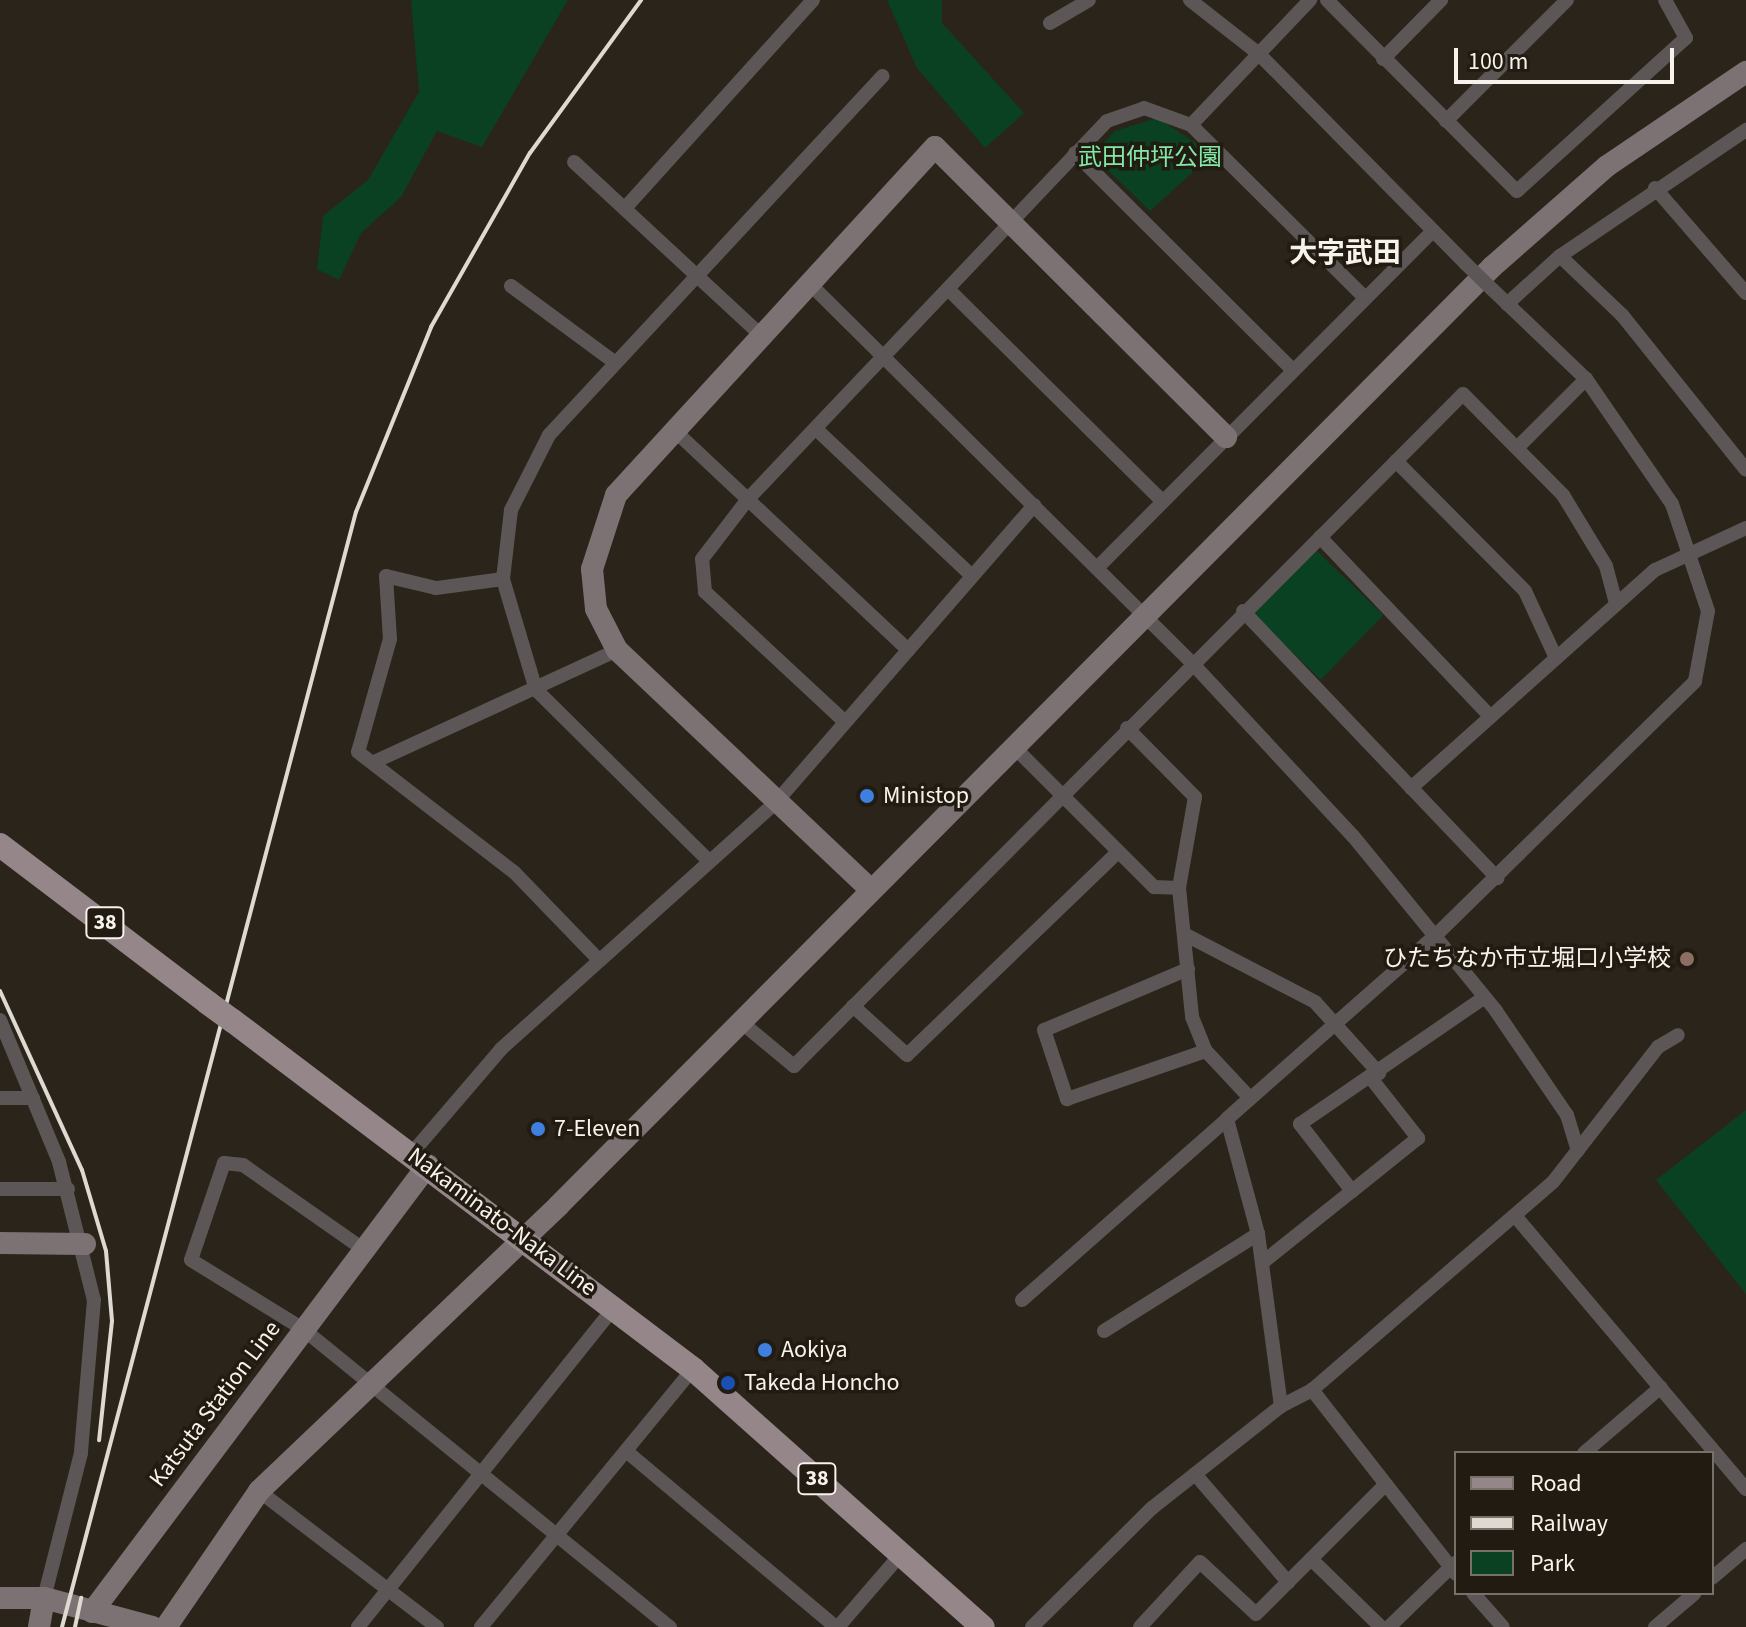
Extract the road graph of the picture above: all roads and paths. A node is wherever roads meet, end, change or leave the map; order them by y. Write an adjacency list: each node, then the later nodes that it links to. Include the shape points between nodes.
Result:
1 (813, 0): 20 (street)
2 (1089, 0): 9 (street)
3 (1190, 0): 10 (street)
4 (1310, 0): 10 (street)
5 (1327, 0): 11 (street)
6 (1441, 0): 11 (street)
7 (1567, 0): 14 (street)
8 (1665, 0): 14 (street, via 1686,38 1517,191)
9 (1050, 23)
10 (1259, 54): 15 (street); 22 (street)
11 (1383, 59): 14 (street)
12 (1746, 72): 53 (street, via 1663,124 1547,216)
13 (883, 76): 24 (street)
14 (1446, 121)
15 (1191, 125): 17 (street, via 1161,110 1125,112); 29 (street)
16 (1746, 130): 19 (street)
17 (1075, 153): 21 (street); 34 (street)
18 (574, 162): 20 (street)
19 (1655, 188): 23 (street); 28 (street)
20 (626, 207): 24 (street)
21 (1009, 222): 25 (street, via 935,147); 27 (street); 38 (street)
22 (1433, 231): 29 (street); 30 (street, bridge)
23 (1560, 256): 30 (street); 41 (street, via 1622,315)
24 (696, 273): 31 (street); 33 (street)
25 (810, 284): 31 (street); 32 (street)
26 (511, 286): 33 (street)
27 (948, 289): 32 (street); 43 (street)
28 (1746, 293)
29 (1364, 297): 34 (street)
30 (1507, 304): 35 (street)
31 (762, 336): 37 (street)
32 (883, 356): 36 (street); 44 (street)
33 (614, 362): 50 (street, via 540,450 511,510)
34 (1292, 369): 38 (street)
35 (1586, 379): 39 (street); 47 (street, via 1633,439)
36 (816, 429): 42 (street); 49 (street)
37 (675, 431): 42 (street); 54 (street, via 616,495 594,549 596,609)
38 (1226, 437): 43 (street)
39 (1519, 446): 40 (street, via 1463,394); 51 (street, via 1585,527)
40 (1396, 461): 46 (street); 56 (street, via 1525,591)
41 (1746, 470)
42 (748, 499): 55 (street); 60 (street, via 702,559 698,577 722,609)
43 (1162, 501): 48 (street)
44 (1034, 505): 48 (street); 49 (street)
45 (1746, 528): 47 (street)
46 (1320, 537): 52 (street); 59 (street)
47 (1693, 549): 51 (street); 70 (street, via 1708,611 1695,681)
48 (1097, 568): 53 (street)
49 (972, 576): 55 (street)
50 (503, 579): 58 (street); 63 (street, via 436,588 386,576 390,639 358,752)
51 (1616, 603): 56 (street)
52 (1243, 611): 57 (street); 64 (street)
53 (1145, 616): 57 (street); 62 (street)
54 (617, 650): 58 (street); 66 (street)
55 (908, 650): 60 (street)
56 (1556, 658): 59 (street)
57 (1192, 663): 61 (street); 74 (street)
58 (536, 690): 63 (street); 69 (street)
59 (1488, 714): 64 (street)
60 (844, 721): 66 (street)
61 (1127, 728): 65 (street); 71 (street, via 1195,797)
62 (1015, 748): 65 (street); 72 (street)
63 (374, 762): 75 (street, via 514,872)
64 (1411, 788): 70 (street)
65 (1060, 794): 68 (street); 78 (street)
66 (777, 801): 69 (street); 72 (street)
67 (0, 845): 90 (main road, Nakaminato-Naka Line / 38, bridge)
68 (1117, 853): 71 (street, via 1154,887); 78 (street, via 907,1055)
69 (709, 861): 75 (street)
70 (1497, 878): 74 (street)
71 (1179, 888): 73 (street)
72 (871, 890): 81 (street)
73 (1184, 934): 76 (street); 80 (street, via 1271,976)
74 (1437, 934): 77 (street); 80 (street)
75 (599, 960): 90 (street, via 501,1049)
76 (1188, 969): 83 (street, via 1192,1017); 83 (street, via 1044,1030 1067,1099)
77 (1485, 997): 84 (street); 89 (street, via 1567,1115)
78 (853, 1006): 81 (street, via 794,1066)
79 (0, 1020): 86 (street)
80 (1335, 1020): 84 (street); 87 (street)
81 (741, 1022): 96 (street)
82 (1678, 1035): 89 (street, via 1658,1047)
83 (1206, 1051): 87 (street)
84 (1375, 1075): 93 (street, via 1418,1138); 93 (street, via 1300,1124)
85 (0, 1098): 86 (street)
86 (33, 1098): 92 (street)
87 (1250, 1098): 88 (street)
88 (1227, 1119): 95 (street); 101 (street)
89 (1578, 1150): 94 (street)
90 (420, 1159): 96 (main road, Nakaminato-Naka Line / 38); 99 (street, Katsuta Station Line)
91 (0, 1189): 92 (street)
92 (68, 1189): 98 (street)
93 (1352, 1191): 100 (street)
94 (1516, 1217): 107 (street); 108 (street, via 1415,1296)
95 (1258, 1234): 100 (street); 104 (street)
96 (524, 1238): 102 (main road, Nakaminato-Naka Line / 38); 106 (street)
97 (0, 1243): 98 (street)
98 (85, 1244): 128 (street, via 96,1329 90,1396)
99 (363, 1249): 103 (street, Katsuta Station Line); 103 (street, via 243,1165 224,1163 191,1260)
100 (1262, 1263): 109 (street)
101 (1022, 1300)
102 (614, 1307): 105 (main road, Nakaminato-Naka Line / 38); 113 (street)
103 (303, 1329): 106 (street); 129 (street, Katsuta Station Line)
104 (1104, 1331)
105 (693, 1369): 110 (street); 119 (main road, Nakaminato-Naka Line / 38)
106 (368, 1385): 113 (street); 116 (street)
107 (1661, 1387): 111 (street); 115 (street)
108 (1312, 1390): 109 (street); 114 (street)
109 (1281, 1406): 112 (street)
110 (626, 1451): 117 (street); 137 (street)
111 (1586, 1451)
112 (1195, 1474): 123 (street); 139 (street)
113 (483, 1475): 117 (street); 124 (street)
114 (1385, 1485): 120 (street); 121 (street)
115 (1746, 1489)
116 (259, 1491): 124 (street); 132 (street)
117 (558, 1534): 135 (street); 136 (street)
118 (1746, 1549): 122 (street)
119 (901, 1554): 137 (street); 138 (main road, Nakaminato-Naka Line / 38)
120 (1311, 1559): 123 (street); 141 (street)
121 (1454, 1568): 142 (street)
122 (1714, 1576)
123 (1288, 1582): 140 (street, via 1256,1614 1200,1562)
124 (388, 1590): 133 (street); 134 (street)
125 (1475, 1595): 143 (street)
126 (1693, 1595): 144 (street)
127 (0, 1598): 128 (street)
128 (44, 1598): 129 (street); 130 (street)
129 (92, 1612): 131 (street)
130 (39, 1627)
131 (152, 1627)
132 (166, 1627)
133 (358, 1627)
134 (437, 1627)
135 (481, 1627)
136 (670, 1627)
137 (837, 1627)
138 (983, 1627)
139 (1032, 1627)
140 (1140, 1627)
141 (1381, 1627)
142 (1389, 1627)
143 (1503, 1627)
144 (1655, 1627)

